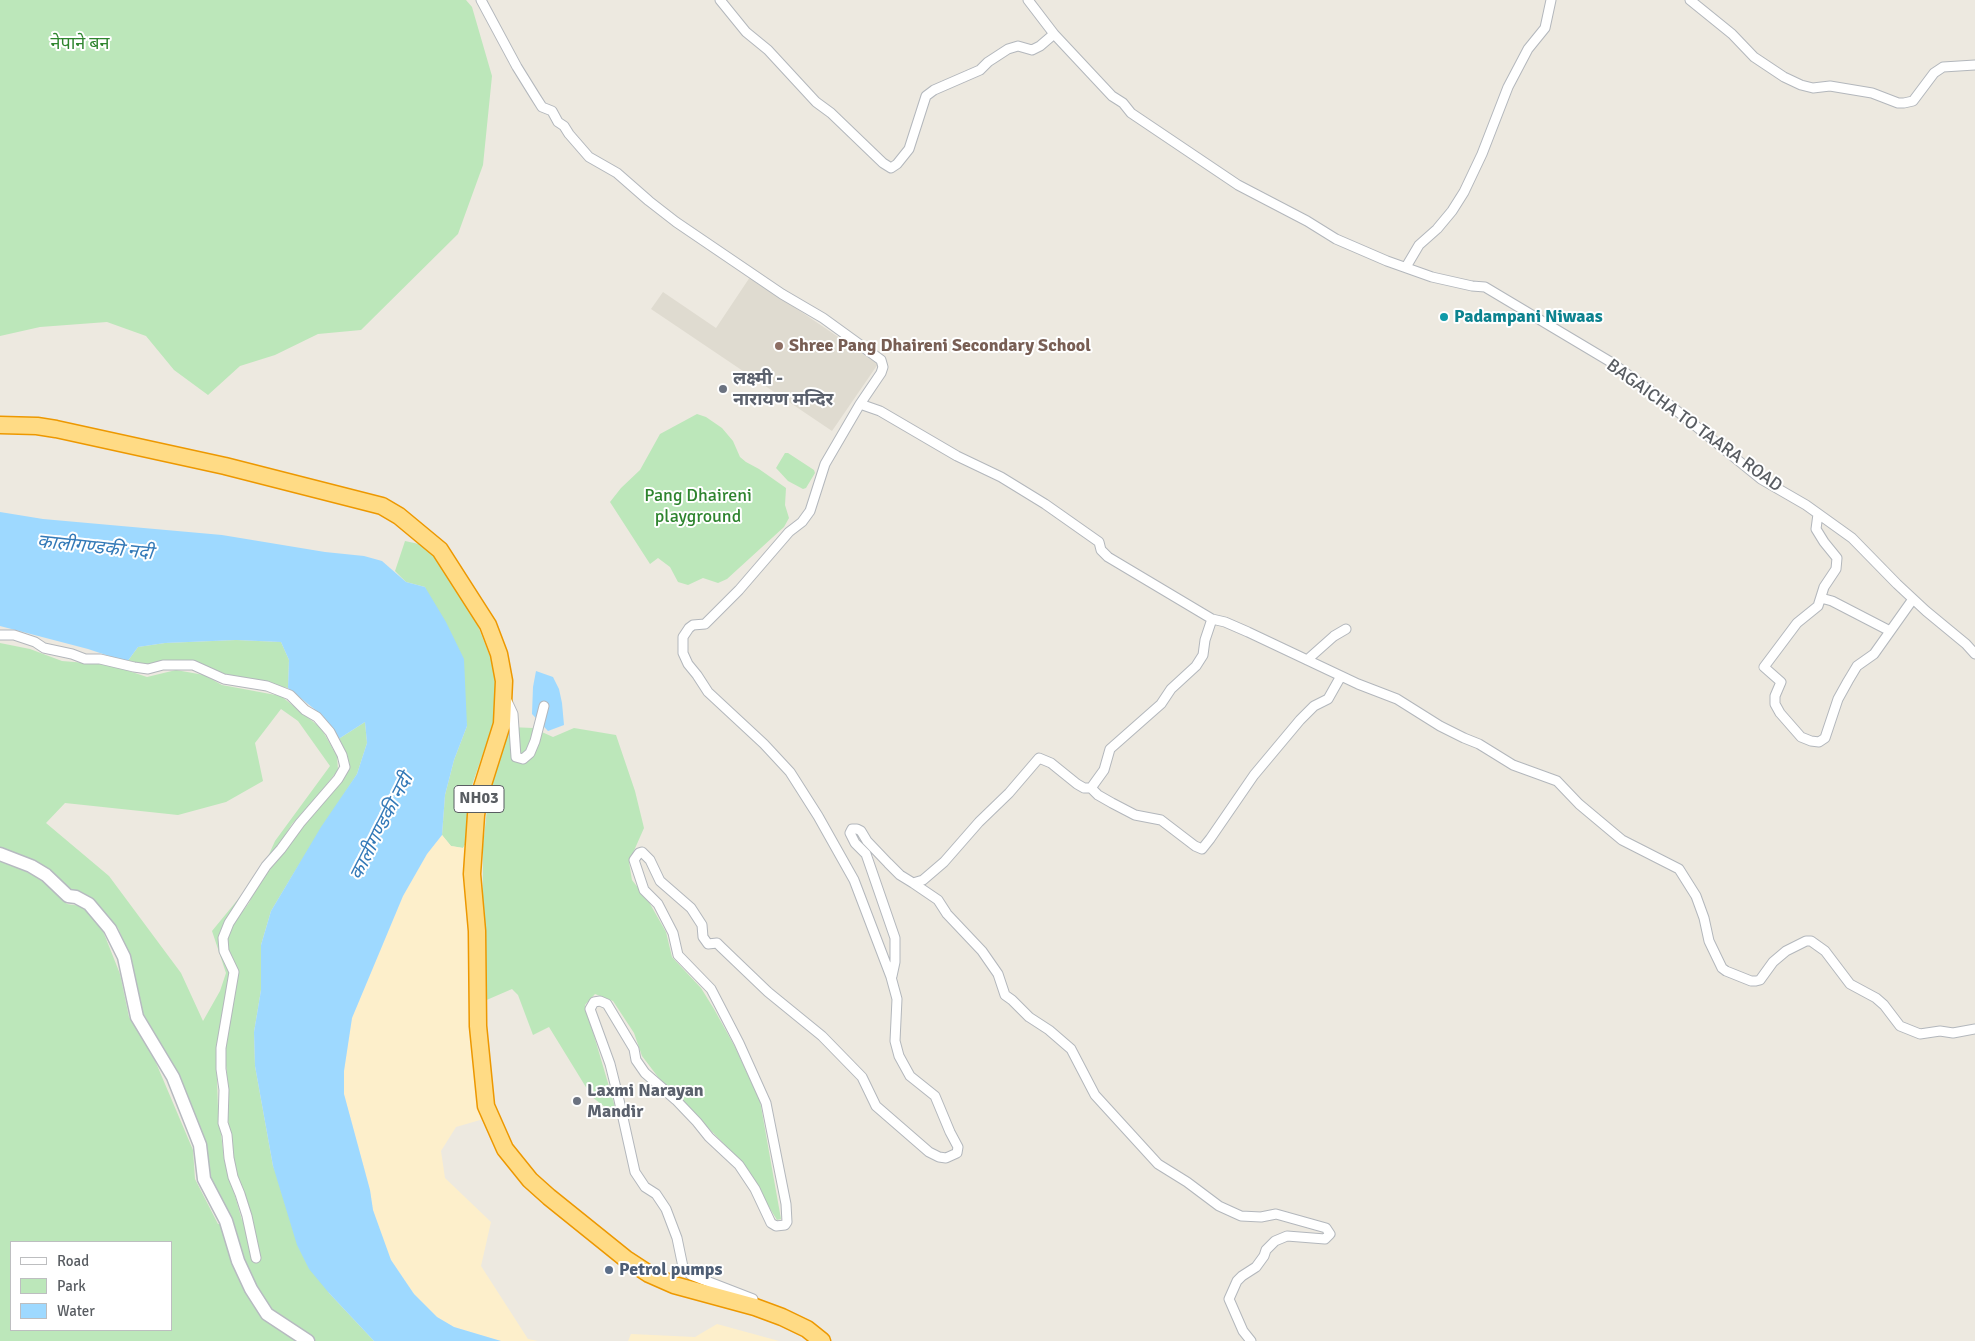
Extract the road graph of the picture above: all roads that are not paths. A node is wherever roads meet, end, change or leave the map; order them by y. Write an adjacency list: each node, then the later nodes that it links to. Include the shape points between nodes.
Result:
1 (481, 0): 9 (street, via 538,102 552,111 589,157 617,173 676,222 881,360 881,373)
2 (720, 0): 6 (street, via 746,32 768,50 816,102 891,168 909,149 926,96 980,70 1008,49 1018,46 1032,50)
3 (1028, 0): 6 (street, BAGAICHA TO TAARA ROAD)
4 (1551, 0): 8 (street, via 1545,28 1528,49 1508,87 1464,192 1437,229 1419,244)
5 (1690, 0): 7 (street, via 1732,34 1754,57 1784,77 1813,88 1830,86 1864,91 1904,103 1913,101 1934,72 1943,67)
6 (1054, 34): 8 (street, BAGAICHA TO TAARA ROAD, via 1131,113 1216,171 1336,238)
7 (1975, 65)
8 (1406, 267): 11 (street, BAGAICHA TO TAARA ROAD, via 1432,277 1485,287 1539,319 1609,361 1761,479)
9 (860, 404): 14 (street, via 880,411 1038,499 1099,542 1108,557); 26 (street, via 824,464 810,511 705,624 689,628 684,638 683,653 708,692 790,772 854,880)
10 (0, 424): 21 (highway, NH03, via 56,429 225,466 382,506 440,550 488,624)
11 (1818, 514): 12 (street, via 1818,534 1838,563); 13 (street, BAGAICHA TO TAARA ROAD, via 1852,538)
12 (1821, 598): 16 (street); 16 (street, via 1818,606 1797,622 1764,667 1781,682 1775,696 1780,712 1801,737 1811,742 1825,738 1848,681 1858,666 1874,654)
13 (1913, 599): 16 (street); 18 (street, BAGAICHA TO TAARA ROAD)
14 (1212, 619): 19 (street, via 1226,622); 23 (street, via 1203,655 1196,666 1161,704 1110,749 1104,770)
15 (1346, 629): 19 (street)
16 (1890, 631)
17 (0, 635): 28 (street, via 14,635 44,648 85,659 148,669 162,665 193,665 224,679 267,686 290,696 317,717 330,732 342,755 345,767 338,779 266,866 229,923 223,938 224,951 234,972 221,1048 223,1123 233,1177 247,1216)
18 (1975, 654)
19 (1307, 660): 20 (street)
20 (1341, 676): 23 (street, via 1328,698 1314,706 1282,739 1243,788 1202,849 1161,820 1135,814); 27 (street, via 1397,700 1518,768 1557,781 1622,840 1678,869 1696,896 1709,941 1726,971 1751,981 1760,980 1786,951 1811,941 1825,951 1850,984 1876,998 1900,1026 1920,1034)
21 (504, 681): 22 (street, via 512,714 516,757 523,759 530,753); 29 (highway, NH03, via 502,724 479,797 472,874 477,931 478,1026 489,1114 504,1149 530,1180 626,1259 674,1285)
22 (544, 706)
23 (1091, 788): 25 (street, via 1076,784 1052,764 1039,758 944,862 923,880)
24 (0, 854): 30 (street, via 31,866 68,896 89,904 110,929 124,957 137,1017 174,1078 200,1145 204,1179 226,1221 251,1290 267,1314)
25 (913, 883): 26 (street, via 888,863 861,831 852,829 850,834 866,854 895,938); 32 (street, via 938,900 982,951 998,974 1005,995 1071,1049 1095,1095 1158,1164 1219,1206 1241,1216 1276,1214 1326,1228 1330,1234 1325,1239 1287,1236 1275,1241 1256,1267 1237,1281 1229,1298 1243,1331)
26 (892, 977): 29 (street, via 897,999 895,1041 899,1056 910,1076 935,1096 958,1147 957,1154 952,1157 938,1157 929,1152 876,1106 857,1071 816,1030 768,992 721,947 708,944 703,937 702,925 691,908 660,881 646,854 639,853 636,857 640,882 658,904 673,933 678,955 711,989 766,1103 786,1204 785,1225 771,1223 739,1165 645,1073 607,1004 594,1002 590,1009 620,1100 635,1172 666,1209 683,1267 691,1275 756,1301)
27 (1975, 1030)
28 (256, 1258)
29 (755, 1307): 31 (highway, NH03, via 799,1325)
30 (308, 1341)
31 (822, 1341)
32 (1251, 1341)

